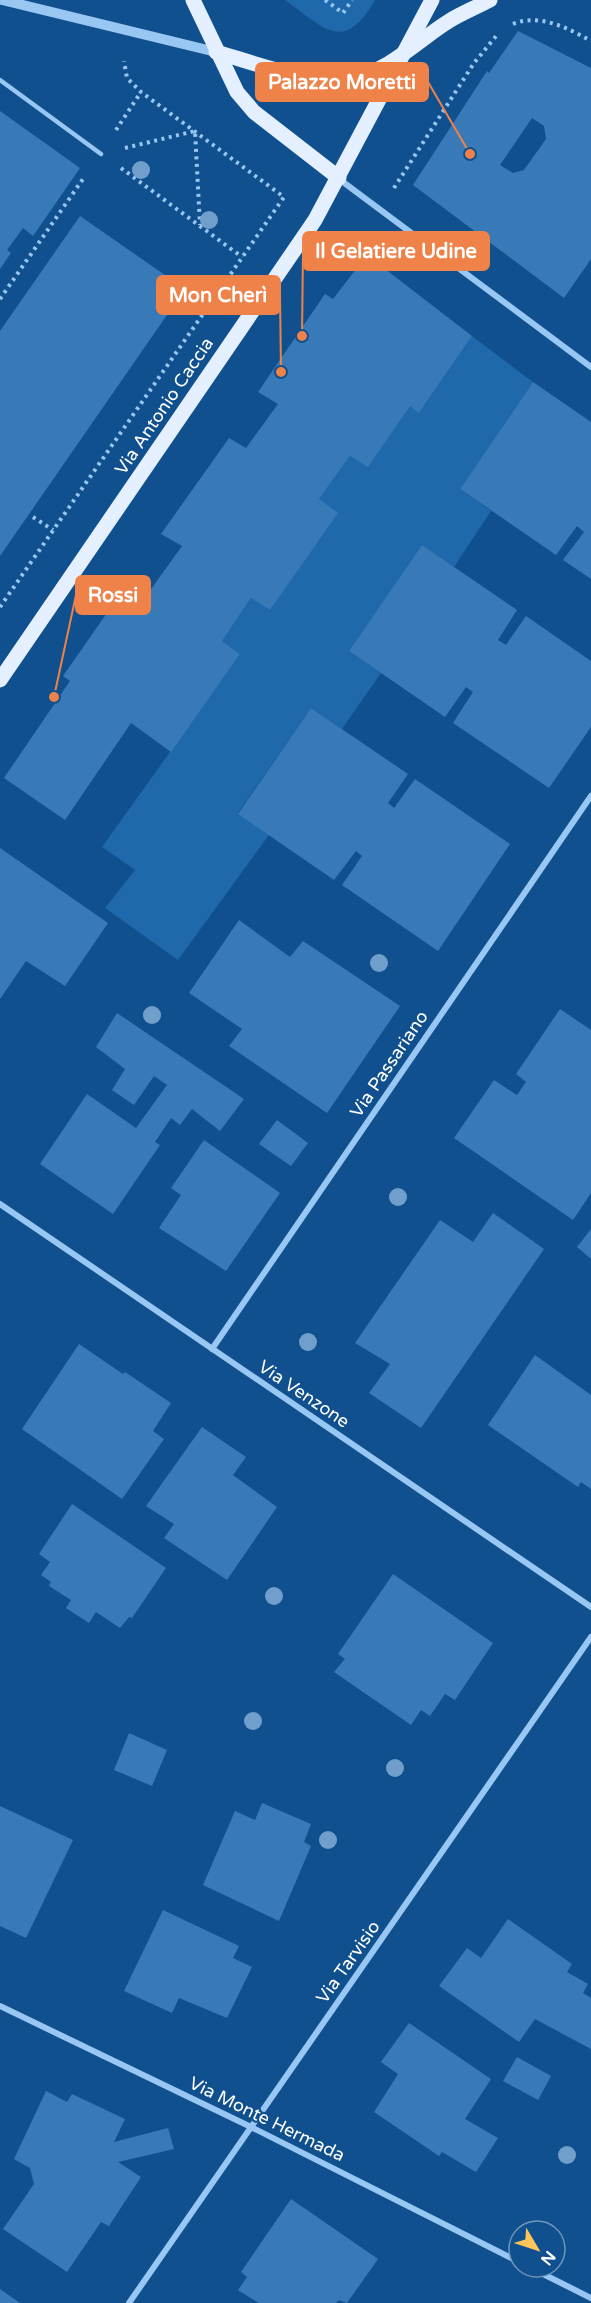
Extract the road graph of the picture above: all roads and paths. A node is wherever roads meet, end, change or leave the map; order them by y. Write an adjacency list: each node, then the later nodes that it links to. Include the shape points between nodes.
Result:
1 (2, 0): 10 (street)
2 (193, 0): 10 (main road)
3 (325, 0): 4 (path, via 343,13)
4 (352, 0)
5 (432, 0): 11 (main road, Via Antonio Caccia)
6 (490, 0): 11 (main road, via 450,20)
7 (508, 26): 9 (path, via 524,19 540,21)
8 (502, 31): 18 (path, via 474,63)
9 (591, 41)
10 (216, 52): 11 (main road, via 328,79 351,78 376,70); 17 (main road, via 237,92 254,112)
11 (403, 54): 17 (main road, Via Antonio Caccia)
12 (127, 78): 14 (path)
13 (0, 80): 16 (lane)
14 (141, 92): 15 (path); 16 (path)
15 (195, 132): 16 (path); 19 (path); 22 (path, via 284,197)
16 (101, 153): 19 (path); 23 (path)
17 (339, 178): 24 (street); 28 (main road, Via Antonio Caccia, via 315,220)
18 (400, 180)
19 (200, 225): 22 (path)
20 (358, 239): 21 (path)
21 (347, 243)
22 (242, 257): 26 (path)
23 (0, 299)
24 (591, 367)
25 (33, 517): 26 (path)
26 (53, 530): 27 (path)
27 (0, 607)
28 (0, 680)
29 (591, 796): 31 (street, Via Passariano)
30 (0, 1204): 31 (street, Via Venzone)
31 (212, 1349): 32 (street, Via Venzone)
32 (591, 1607)
33 (591, 1637): 35 (street, Via Tarvisio)
34 (0, 2006): 35 (street, Via Monte Hermada)
35 (251, 2127): 36 (street, Via Monte Hermada); 39 (street, Via Tarvisio)
36 (507, 2256)
37 (553, 2279): 38 (street)
38 (591, 2298)
39 (129, 2303)

